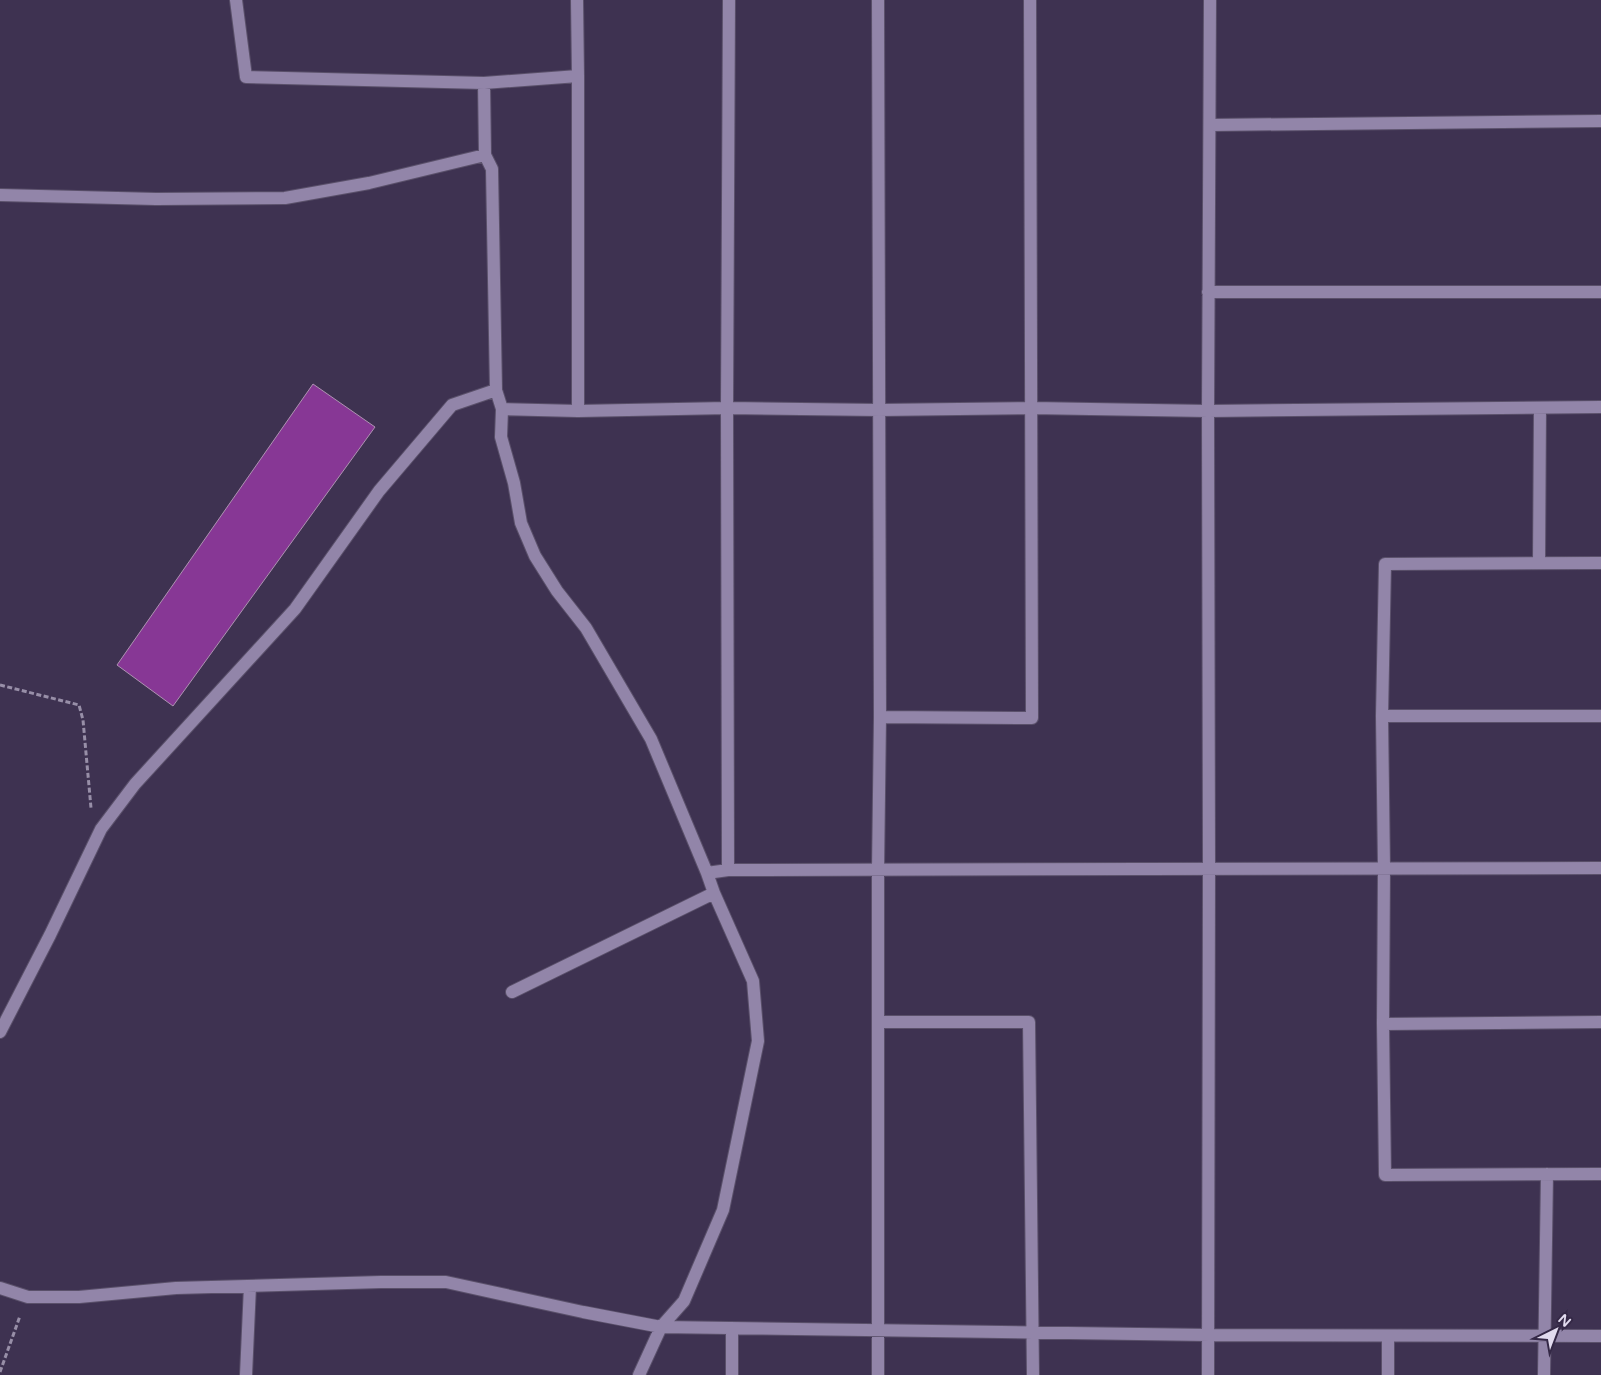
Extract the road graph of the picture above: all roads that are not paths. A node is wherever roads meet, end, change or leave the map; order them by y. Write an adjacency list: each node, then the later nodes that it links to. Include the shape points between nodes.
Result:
1 (236, 0): 8 (street, via 246,78)
2 (577, 0): 7 (street)
3 (729, 0): 17 (street)
4 (878, 0): 21 (street)
5 (1030, 0): 18 (street)
6 (1210, 0): 10 (street)
7 (578, 76): 8 (street); 22 (street)
8 (484, 83): 11 (street)
9 (1601, 122): 10 (street)
10 (1210, 124): 13 (street)
11 (485, 155): 12 (street, via 369,183 285,198); 15 (street, via 492,169)
12 (0, 195)
13 (1208, 292): 14 (street); 23 (street)
14 (1601, 292)
15 (496, 390): 20 (street); 39 (street, via 452,405 379,491 295,609 135,784 101,829 50,935)
16 (1601, 407): 19 (street)
17 (727, 408): 21 (street); 22 (street); 32 (street)
18 (1032, 408): 21 (street); 23 (street); 26 (street, via 1032,718)
19 (1540, 408): 23 (street); 24 (street)
20 (502, 409): 22 (street); 34 (street, via 501,437 521,523 535,556 586,628 652,739)
21 (879, 410): 26 (street)
22 (578, 411)
23 (1208, 411): 31 (street)
24 (1539, 563): 25 (street); 27 (street, via 1385,564)
25 (1601, 563)
26 (880, 716): 33 (street)
27 (1382, 716): 28 (street); 29 (street)
28 (1601, 716)
29 (1384, 868): 30 (street); 31 (street); 40 (street)
30 (1601, 868)
31 (1209, 869): 33 (street); 49 (street)
32 (728, 870): 33 (street); 34 (street)
33 (878, 871): 37 (street)
34 (707, 873): 35 (street)
35 (714, 893): 36 (street); 45 (street, via 753,981 758,1041 723,1210 684,1301)
36 (512, 992)
37 (878, 1022): 47 (street); 48 (street, via 1029,1022)
38 (1601, 1022): 40 (street)
39 (2, 1024)
40 (1383, 1024): 41 (street, via 1385,1175)
41 (1547, 1174): 42 (street); 51 (street)
42 (1601, 1174)
43 (250, 1286): 44 (street, via 176,1288 79,1297 28,1296); 45 (street, via 446,1282); 53 (street)
44 (0, 1288)
45 (661, 1327): 46 (street); 54 (street)
46 (732, 1328): 47 (street); 55 (street)
47 (878, 1331): 48 (street); 56 (street)
48 (1032, 1333): 49 (street); 57 (street)
49 (1208, 1336): 50 (street); 58 (street)
50 (1388, 1336): 51 (street); 59 (street)
51 (1544, 1336): 52 (street); 60 (street)
52 (1601, 1336)
53 (246, 1375)
54 (639, 1375)
55 (732, 1375)
56 (878, 1375)
57 (1033, 1375)
58 (1208, 1375)
59 (1388, 1375)
60 (1544, 1375)

